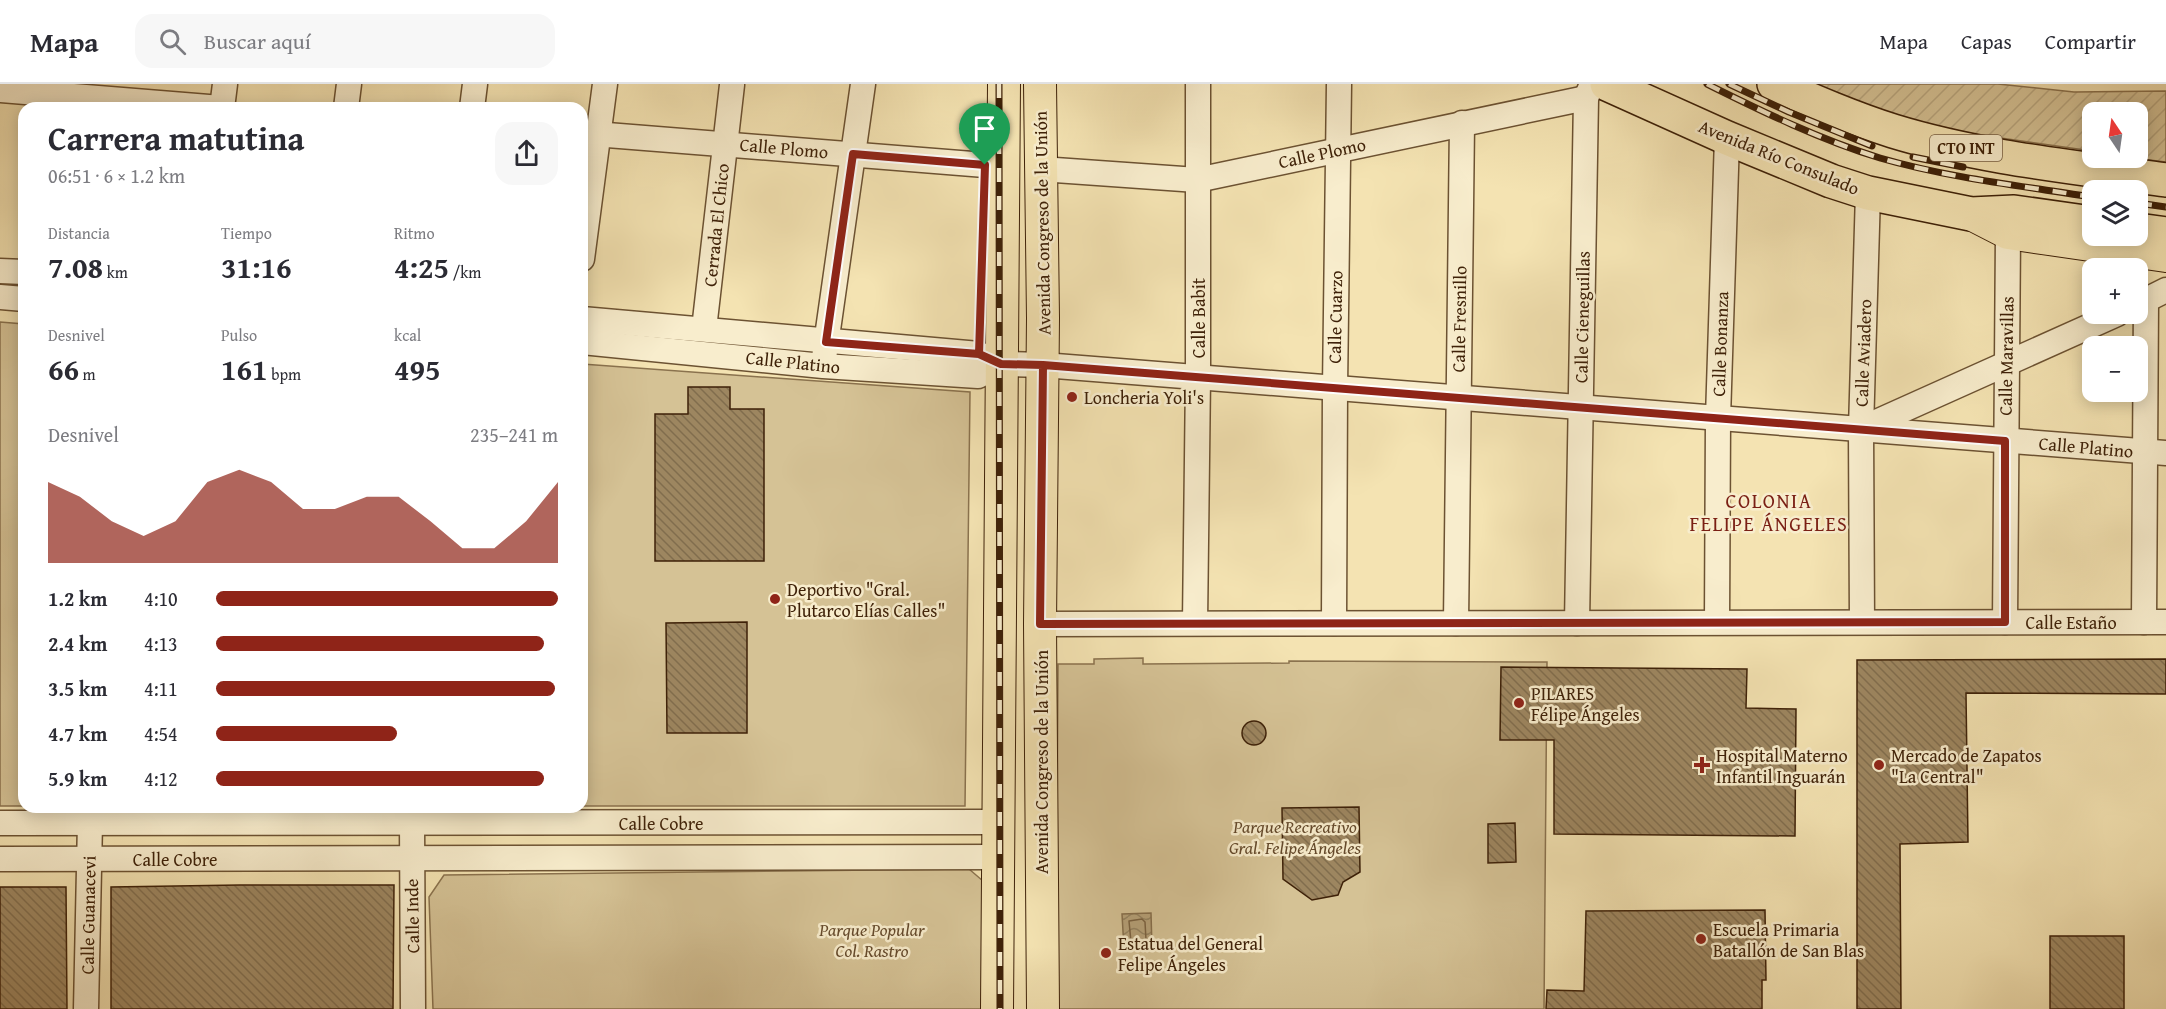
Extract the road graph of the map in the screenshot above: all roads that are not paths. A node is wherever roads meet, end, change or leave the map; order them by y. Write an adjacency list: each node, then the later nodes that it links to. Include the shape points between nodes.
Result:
1 (225, 84): 19 (street)
2 (349, 84): 20 (street)
3 (475, 84): 21 (street)
4 (605, 84): 23 (street)
5 (863, 84): 27 (street)
6 (985, 84): 29 (main road)
7 (993, 84): 51 (street)
8 (1004, 84): 51 (main road, Avenida Congreso de la Unión)
9 (1040, 84): 45 (main road, Avenida Congreso de la Unión)
10 (1056, 84): 30 (main road)
11 (1198, 84): 31 (street, Calle Babit)
12 (1339, 84): 26 (street, Calle Cuarzo)
13 (1774, 84): 32 (highway, CTO INT, via 1853,117 1936,142 2020,159)
14 (732, 85): 25 (street, Cerrada El Chico)
15 (1595, 89): 22 (street, Calle Plomo); 24 (highway, Avenida Río Consulado); 58 (street, Calle Cieneguillas)
16 (0, 90): 17 (street)
17 (96, 97): 18 (street)
18 (153, 102)
19 (222, 102)
20 (347, 102)
21 (473, 102)
22 (1462, 123): 26 (street, Calle Plomo); 57 (street, Calle Fresnillo)
23 (590, 133): 25 (street, Calle Plomo); 28 (street)
24 (1727, 138): 33 (highway, Avenida Río Consulado); 59 (street, Calle Bonanza)
25 (725, 143): 27 (street, Calle Plomo); 48 (street, Cerrada El Chico)
26 (1338, 150): 31 (street, Calle Plomo); 56 (street, Calle Cuarzo)
27 (853, 154): 29 (street, Calle Plomo); 49 (street)
28 (588, 164)
29 (985, 165): 51 (main road)
30 (1055, 170): 31 (street, Calle Plomo); 45 (main road, via 1054,283)
31 (1197, 180): 55 (street, Calle Babit)
32 (2166, 180)
33 (1868, 193): 34 (highway, Avenida Río Consulado); 60 (street, Calle Aviadero)
34 (1971, 214): 35 (highway, via 2014,212); 37 (main road, Avenida Río Consulado)
35 (2082, 222)
36 (2148, 231): 38 (highway)
37 (2008, 233): 39 (main road, Avenida Río Consulado); 53 (street, Calle Maravillas)
38 (2166, 234)
39 (2166, 256)
40 (0, 271): 41 (street)
41 (18, 272)
42 (0, 297): 43 (street)
43 (18, 298)
44 (2150, 298): 62 (street)
45 (1043, 318): 52 (main road, Avenida Congreso de la Unión)
46 (588, 319): 48 (street, Calle Platino)
47 (2095, 324): 53 (street)
48 (704, 329): 49 (street, Calle Platino)
49 (826, 342): 51 (street, Calle Platino); 54 (street)
50 (588, 343): 54 (street, Calle Platino)
51 (990, 359): 52 (street, Calle Platino); 54 (street, Calle Platino, via 978,376); 74 (main road, Avenida Congreso de la Unión)
52 (1043, 365): 55 (street, Calle Platino); 71 (main road, Avenida Congreso de la Unión)
53 (2006, 365): 60 (street); 61 (street, Calle Maravillas)
54 (823, 366)
55 (1198, 377): 56 (street, Calle Platino); 67 (street, Calle Babit)
56 (1335, 388): 57 (street, Calle Platino); 68 (street, Calle Cuarzo)
57 (1458, 398): 58 (street, Calle Platino); 69 (street, Calle Fresnillo)
58 (1580, 407): 59 (street, Calle Platino); 70 (street, Calle Cieneguillas)
59 (1718, 418): 60 (street, Calle Platino); 63 (street, Calle Bonanza)
60 (1861, 429): 61 (street, Calle Platino); 64 (street, Calle Aviadero)
61 (2005, 441): 62 (street, Calle Platino); 65 (street, Calle Maravillas)
62 (2155, 453): 66 (street)
63 (1717, 622): 64 (street, Calle Estaño); 70 (street, Calle Estaño)
64 (1862, 622): 65 (street, Calle Estaño)
65 (2005, 622): 66 (street, Calle Estaño)
66 (2155, 622)
67 (1195, 623): 68 (street, Calle Estaño); 71 (street, Calle Estaño)
68 (1334, 623): 69 (street, Calle Estaño)
69 (1456, 623): 70 (street, Calle Estaño)
70 (1577, 623)
71 (1040, 624): 83 (main road, Avenida Congreso de la Unión)
72 (90, 822): 73 (street, Calle Cobre); 75 (street, Calle Cobre); 78 (street, Calle Guanacevi)
73 (412, 822): 74 (street, Calle Cobre); 79 (street, Calle Inde)
74 (998, 822): 76 (main road, Avenida Congreso de la Unión)
75 (0, 823)
76 (998, 858): 79 (street, Calle Cobre); 82 (main road, Avenida Congreso de la Unión)
77 (0, 859): 78 (street, Calle Cobre)
78 (90, 859): 79 (street, Calle Cobre); 80 (street, Calle Guanacevi)
79 (412, 859): 81 (street, Calle Inde)
80 (86, 1009)
81 (413, 1009)
82 (997, 1009)
83 (1042, 1009)

